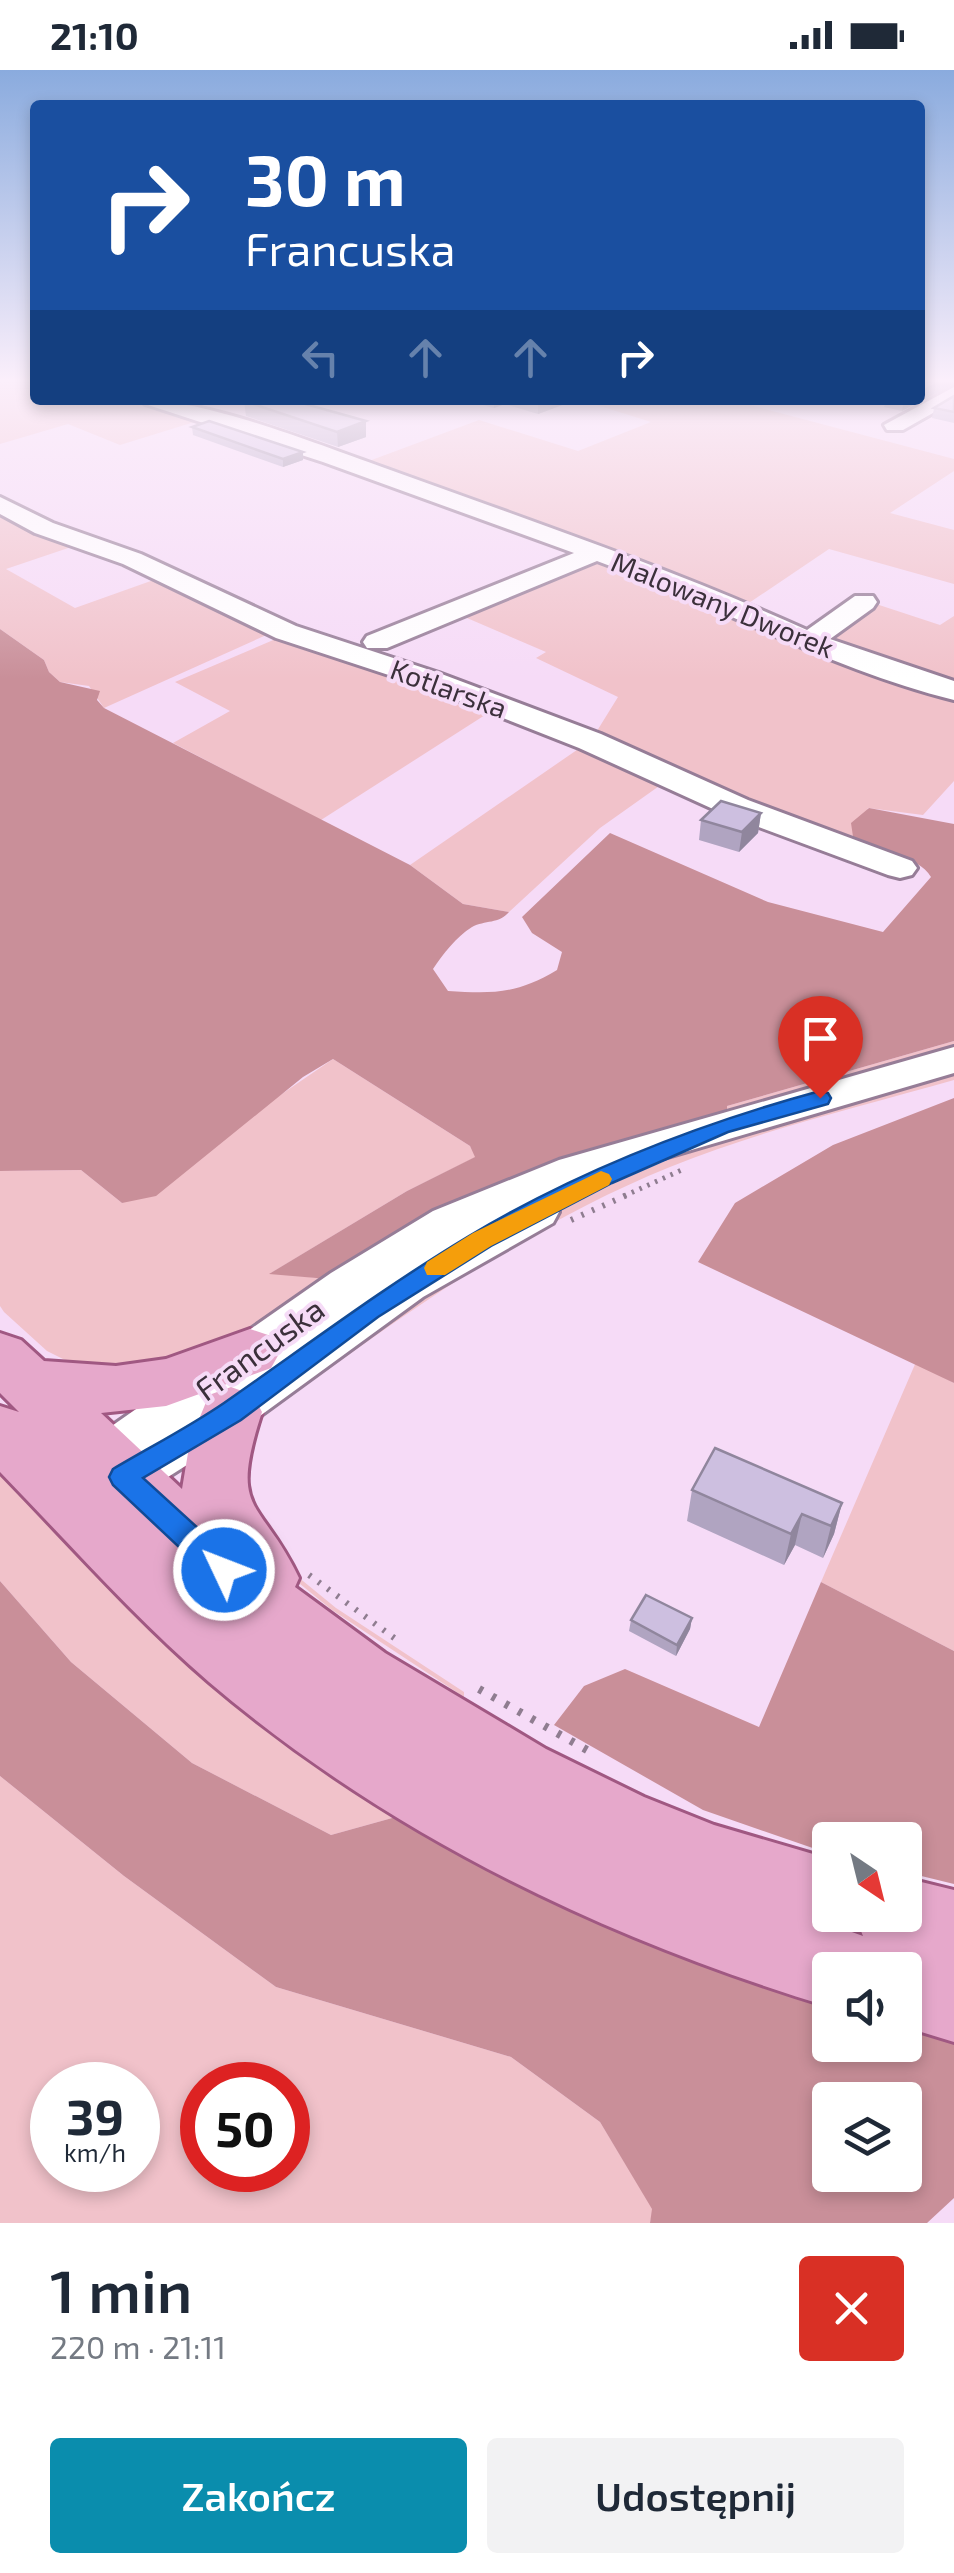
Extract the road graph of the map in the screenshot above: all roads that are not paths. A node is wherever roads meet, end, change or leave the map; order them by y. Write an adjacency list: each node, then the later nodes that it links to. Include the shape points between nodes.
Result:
1 (391, 478): 3 (street, Malowany Dworek)
2 (0, 504): 8 (street, Kotlarska, via 286,632 429,679)
3 (598, 552): 5 (street, Malowany Dworek); 6 (street)
4 (864, 602): 5 (street)
5 (808, 641): 7 (street, Malowany Dworek)
6 (376, 642)
7 (954, 691)
8 (900, 868)
9 (954, 1060): 10 (street, Francuska)
10 (720, 1127): 11 (street, Francuska, via 482,1240); 11 (street, Francuska, via 574,1170 448,1222 393,1254)
11 (241, 1382): 12 (main road, via 186,1379 125,1392); 13 (street, Francuska); 14 (main road, via 212,1464 218,1508)
12 (9, 1389): 13 (main road)
13 (99, 1479): 14 (main road); 18 (main road, via 172,1604 299,1712 414,1788 545,1860 689,1923)
14 (313, 1644): 15 (main road, via 467,1744 618,1824 714,1864)
15 (812, 1893)
16 (922, 1922): 17 (main road)
17 (954, 1930)
18 (812, 1960)
19 (922, 1991): 20 (main road)
20 (954, 2000)

